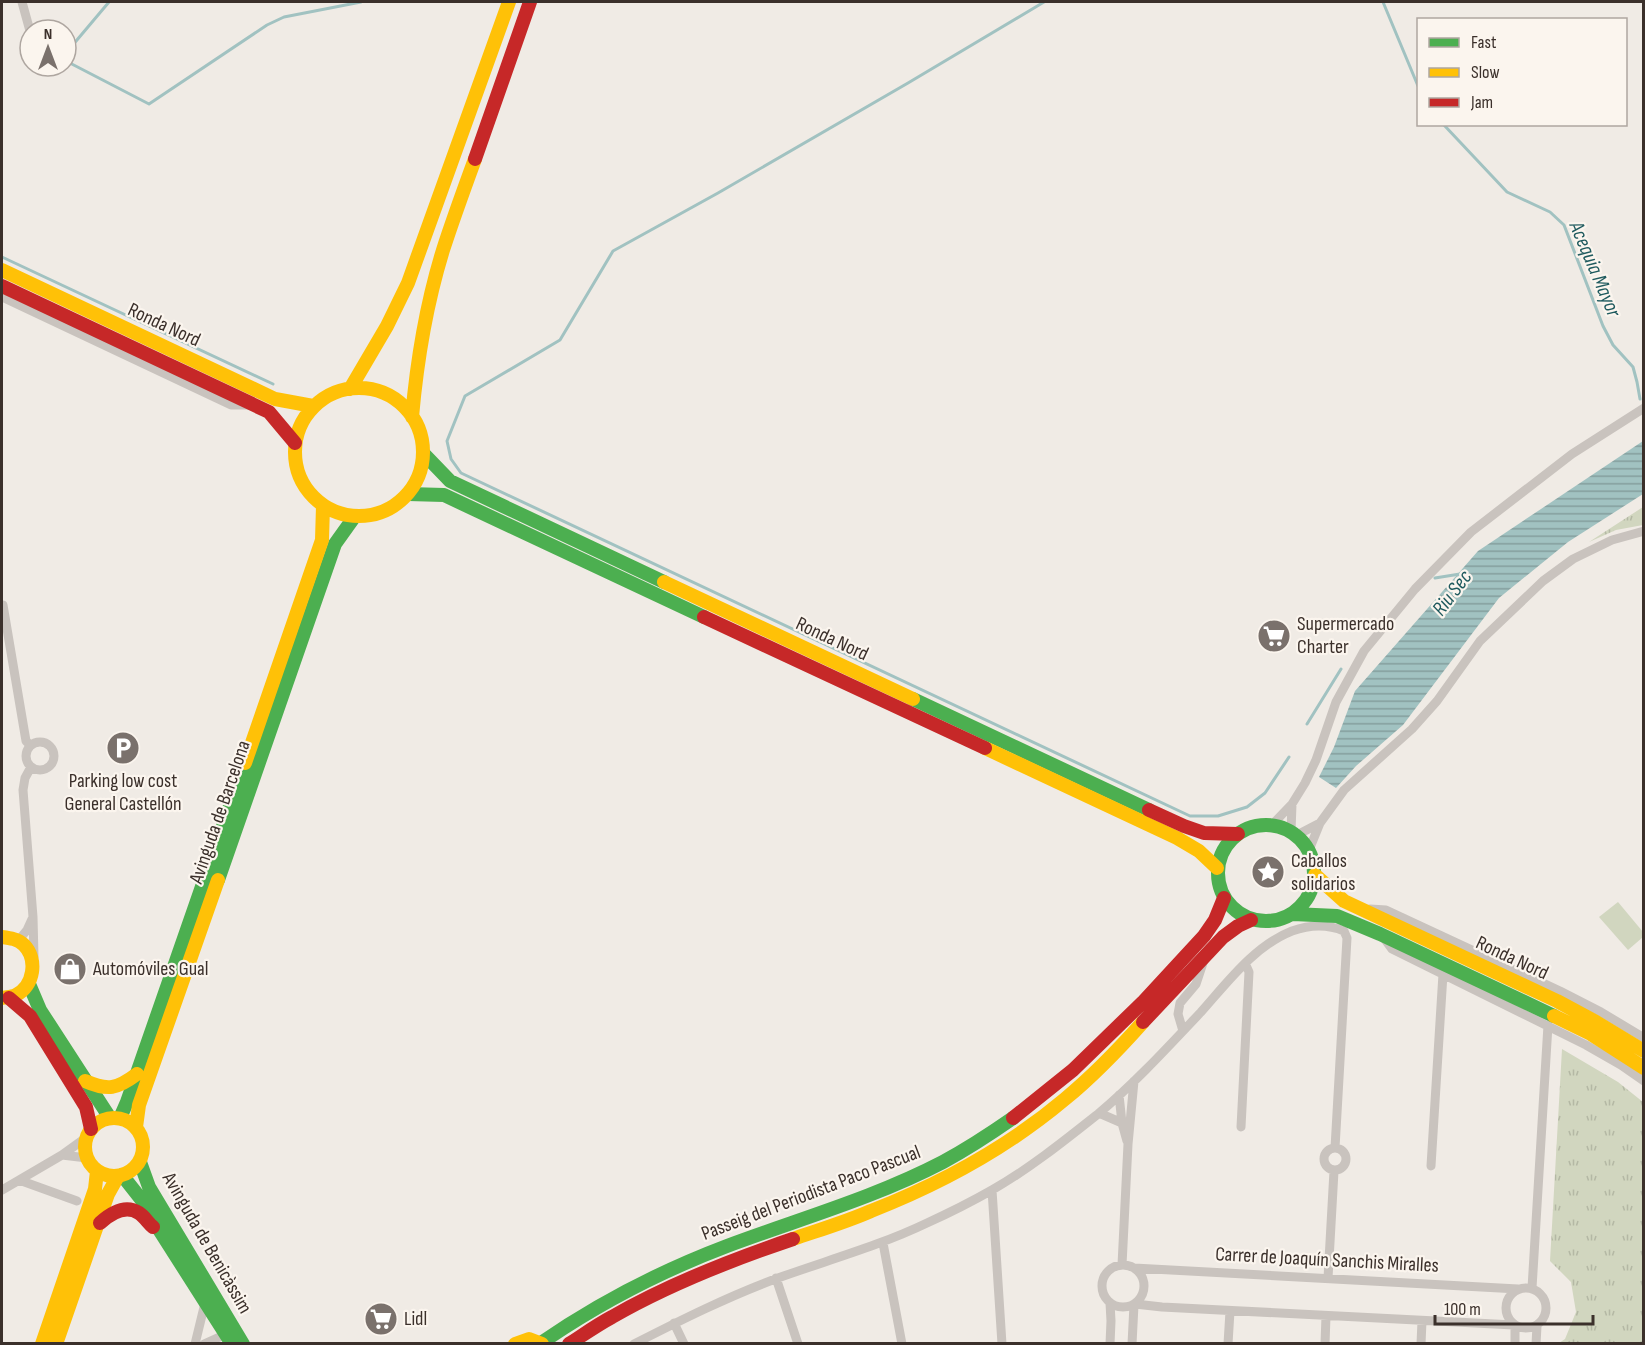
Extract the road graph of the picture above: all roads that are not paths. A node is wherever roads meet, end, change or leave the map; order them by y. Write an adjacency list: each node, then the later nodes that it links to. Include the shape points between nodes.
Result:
1 (22, 2): 4 (street)
2 (509, 2): 8 (main road, via 408,283)
3 (530, 2): 12 (main road, via 429,297)
4 (26, 18)
5 (2, 270): 10 (main road, Ronda Nord, via 275,399)
6 (2, 286): 9 (main road, Ronda Nord)
7 (2, 297): 9 (street, Ronda Nord, via 231,405)
8 (350, 389): 10 (main road, via 327,396); 12 (main road, via 373,390 393,398)
9 (253, 405): 13 (main road, Ronda Nord, via 269,412)
10 (314, 406): 13 (main road, via 301,424)
11 (1644, 408): 23 (street, via 1572,454 1471,532 1415,589 1364,651 1336,702 1316,760)
12 (412, 417): 14 (main road, via 421,435)
13 (295, 444): 16 (main road, via 297,471 308,492)
14 (423, 453): 15 (main road, via 420,472); 27 (main road, Ronda Nord, via 450,481 1184,826 1204,833)
15 (408, 494): 17 (main road, via 377,514); 29 (main road, Ronda Nord, via 444,495 1177,838)
16 (323, 506): 17 (main road); 50 (main road, Avinguda de Barcelona, via 322,540)
17 (355, 516): 59 (main road, Avinguda de Barcelona, via 335,544 141,1096)
18 (1644, 531): 24 (street, via 1612,540 1573,559 1543,581 1480,641 1437,701 1344,790)
19 (2, 603): 20 (street)
20 (4, 624): 21 (street, via 26,741)
21 (30, 745): 22 (street, via 26,760); 22 (street, via 45,742 54,752 49,767)
22 (31, 767): 34 (street, via 23,790)
23 (1292, 804): 25 (street); 26 (street)
24 (1320, 823): 26 (street); 28 (street)
25 (1272, 825): 26 (main road); 27 (main road, via 1254,826)
26 (1294, 833): 28 (main road)
27 (1238, 834): 29 (main road, via 1224,849)
28 (1309, 850): 30 (main road)
29 (1217, 868): 31 (main road)
30 (1316, 875): 32 (main road, Ronda Nord, via 1344,901); 33 (main road, via 1310,895)
31 (1224, 898): 35 (main road, via 1234,911); 94 (main road, Passeig del Periodista Paco Pascual, via 1212,927 1111,1035 1010,1120 951,1158 908,1178 656,1277 604,1303)
32 (1359, 908): 47 (street, Ronda Nord, via 1386,910 1428,929 1560,991); 48 (main road, Ronda Nord, via 1557,1001)
33 (1293, 914): 35 (main road, via 1275,922); 36 (main road, Ronda Nord, via 1337,915)
34 (33, 917): 38 (street); 41 (street)
35 (1251, 920): 39 (main road, Passeig del Periodista Paco Pascual, via 1223,937)
36 (1380, 934): 42 (street, Ronda Nord, via 1392,950); 49 (main road, Ronda Nord, via 1561,1019)
37 (2, 937): 38 (main road)
38 (18, 941): 41 (main road, via 29,951)
39 (1205, 957): 46 (street, Passeig del Periodista Paco Pascual, via 1196,984 1180,1003 1178,1014); 101 (main road, Passeig del Periodista Paco Pascual, via 1065,1099 958,1171 870,1212 755,1252 662,1291)
40 (1245, 963): 46 (street); 60 (street, via 1249,972); 63 (street, via 1269,943 1299,929 1332,926 1344,931 1347,938)
41 (34, 968): 43 (main road)
42 (1443, 974): 45 (street, Ronda Nord); 67 (street)
43 (29, 984): 44 (main road, via 21,993); 51 (main road, via 40,1010)
44 (5, 998): 61 (main road, via 30,1016 86,1107)
45 (1548, 1025): 53 (street, Ronda Nord); 82 (street)
46 (1183, 1031): 52 (street)
47 (1644, 1038)
48 (1644, 1051)
49 (1644, 1068)
50 (137, 1074): 51 (main road, via 113,1088 100,1088); 57 (main road, Avinguda de Barcelona)
51 (85, 1081): 57 (main road)
52 (1134, 1081): 54 (street); 55 (street)
53 (1644, 1081)
54 (1119, 1095): 55 (street); 56 (street); 58 (street)
55 (1131, 1109): 62 (street)
56 (1099, 1113): 58 (street); 73 (street, via 1035,1163)
57 (115, 1118): 59 (main road); 61 (main road, via 99,1122)
58 (1122, 1123): 62 (street)
59 (136, 1127): 66 (main road, via 144,1145)
60 (1241, 1127)
61 (89, 1133): 64 (street); 65 (main road)
62 (1128, 1143): 78 (street)
63 (1335, 1148): 69 (street, via 1324,1156 1326,1166); 69 (street, via 1344,1152 1347,1161)
64 (62, 1155): 65 (street); 71 (street)
65 (87, 1158): 68 (main road)
66 (140, 1161): 70 (main road); 99 (main road, Avinguda de Benicàssim, via 149,1187)
67 (1431, 1166)
68 (97, 1171): 70 (main road); 95 (main road, via 95,1189)
69 (1334, 1171): 81 (street)
70 (120, 1176): 75 (main road, via 108,1194); 76 (main road, Avinguda de Benicàssim, via 138,1192)
71 (19, 1180): 72 (street); 74 (street)
72 (2, 1190)
73 (992, 1190): 77 (street); 106 (street)
74 (77, 1201)
75 (97, 1226): 76 (main road, via 109,1213 125,1209 139,1212); 96 (main road)
76 (160, 1231): 84 (main road, Avinguda de Benicàssim)
77 (883, 1243): 80 (street); 105 (street)
78 (1122, 1265): 79 (street); 85 (street, via 1110,1270 1103,1280 1103,1293)
79 (1134, 1268): 81 (street, Carrer de Joaquín Sanchis Miralles); 86 (street, via 1143,1278 1144,1293)
80 (776, 1278): 90 (street); 104 (street)
81 (1328, 1278): 83 (street, Carrer de Joaquín Sanchis Miralles)
82 (1532, 1288): 83 (street); 92 (street, via 1542,1294 1547,1305 1545,1317)
83 (1518, 1289): 91 (street, via 1507,1299 1506,1313)
84 (205, 1303): 93 (main road, Avinguda de Benicàssim); 97 (street)
85 (1110, 1304): 86 (street, via 1122,1308); 107 (street)
86 (1135, 1304): 87 (street); 108 (street)
87 (1230, 1311): 88 (street); 109 (street)
88 (1326, 1316): 89 (street); 110 (street)
89 (1422, 1322): 91 (street); 111 (street)
90 (675, 1323): 102 (street); 103 (street)
91 (1514, 1326): 92 (street); 112 (street)
92 (1537, 1326): 113 (street)
93 (229, 1339): 98 (street)
94 (541, 1343): 100 (main road, via 529,1340)
95 (42, 1344)
96 (56, 1344)
97 (195, 1344)
98 (204, 1344)
99 (243, 1344)
100 (515, 1344)
101 (569, 1344)
102 (634, 1344)
103 (684, 1344)
104 (798, 1344)
105 (902, 1344)
106 (1002, 1344)
107 (1110, 1344)
108 (1132, 1344)
109 (1228, 1344)
110 (1325, 1344)
111 (1421, 1344)
112 (1515, 1344)
113 (1536, 1344)

